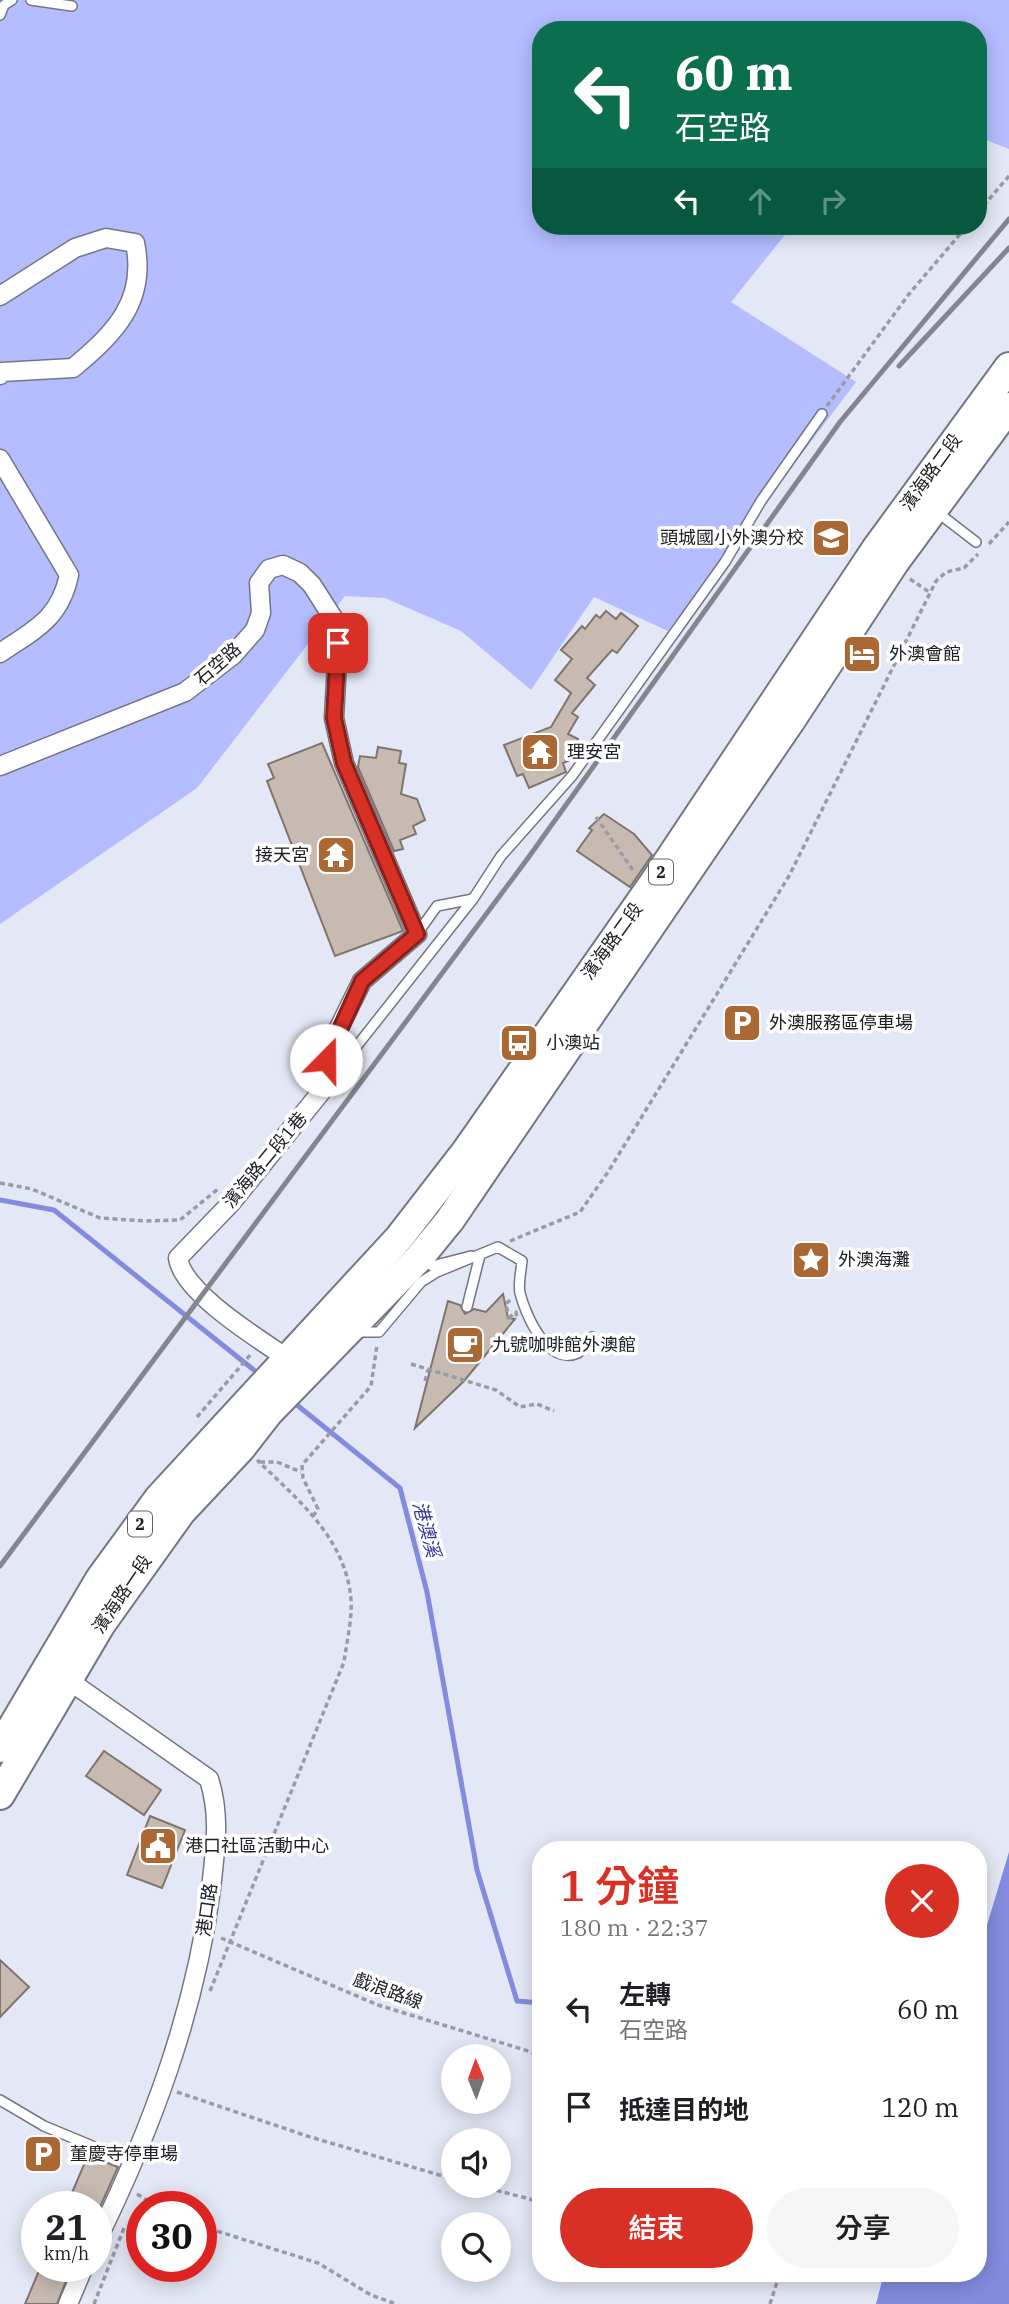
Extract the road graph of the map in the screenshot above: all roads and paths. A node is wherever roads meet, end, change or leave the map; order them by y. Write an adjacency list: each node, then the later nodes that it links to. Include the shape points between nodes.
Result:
1 (12, 0): 4 (lane)
2 (31, 0): 3 (lane)
3 (72, 6)
4 (0, 15)
5 (1009, 176): 6 (path)
6 (987, 202)
7 (959, 235): 12 (path)
8 (0, 296): 10 (street, via 75,248 106,238 135,243 138,285 128,310 98,348 73,369 37,368)
9 (1009, 367): 17 (main road, 濱海路二段 / 2)
10 (0, 375)
11 (1009, 407): 14 (main road, 濱海路二段 / 2)
12 (822, 414): 23 (lane, via 725,562 572,776 501,856)
13 (0, 458): 19 (street, via 69,575 65,596 51,618)
14 (932, 509): 16 (lane); 17 (main road, 濱海路二段 / 2)
15 (1009, 522): 18 (path, via 964,568 946,572)
16 (976, 541)
17 (891, 562): 18 (path); 22 (main road, 濱海路二段 / 2)
18 (929, 592): 29 (path, via 789,876 607,1172 580,1212)
19 (0, 653)
20 (0, 766): 24 (street, 石空路, via 185,692 233,655 255,630 261,613 259,583 269,569 283,565 312,585 335,621 334,718 344,763)
21 (596, 817): 22 (path)
22 (654, 887): 26 (main road, 濱海路二段 / 2, via 593,988)
23 (472, 900): 24 (lane, 濱海路二段1巷, via 437,906); 25 (lane)
24 (417, 934): 25 (street, 濱海路二段1巷, via 362,981 334,1038)
25 (321, 1092): 40 (street, 濱海路二段1巷, via 231,1203 178,1258 180,1272 218,1308)
26 (477, 1157): 31 (main road, 濱海路二段 / 2); 40 (main road, 濱海路二段 / 2, via 398,1238)
27 (0, 1183): 28 (path, via 32,1189 100,1218 145,1221 180,1220)
28 (219, 1189)
29 (498, 1247): 30 (lane); 37 (lane, via 522,1261 519,1290 531,1326 549,1348 567,1355 579,1352)
30 (480, 1255): 31 (lane); 31 (lane); 32 (lane)
31 (428, 1265): 35 (main road, 濱海路二段 / 2); 36 (lane, via 421,1282)
32 (467, 1307)
33 (509, 1318): 34 (path, bridge, via 516,1312)
34 (517, 1319)
35 (346, 1332): 36 (lane); 40 (main road, 濱海路二段 / 2)
36 (379, 1332): 47 (path, via 371,1386 309,1456)
37 (593, 1337)
38 (257, 1348): 44 (path)
39 (411, 1364): 41 (path)
40 (298, 1366): 49 (main road, 濱海路一段 / 2, via 159,1498 100,1579)
41 (428, 1370): 42 (path); 43 (path, via 496,1390 520,1407 537,1404)
42 (425, 1381)
43 (554, 1411)
44 (197, 1417)
45 (252, 1455): 46 (path)
46 (259, 1462): 47 (path, via 277,1462); 48 (path)
47 (302, 1472): 48 (path, via 318,1509)
48 (313, 1516): 52 (path, via 340,1553 351,1592 344,1661)
49 (57, 1672): 50 (main road, 濱海路一段 / 2); 51 (main road, 濱海路一段 / 2); 57 (street, 港口路, via 209,1779 217,1804 218,1829 195,1980 180,2038)
50 (0, 1748)
51 (0, 1795)
52 (230, 1942): 53 (path); 54 (path, 戲浪路線, via 379,2005)
53 (210, 1992)
54 (532, 2052)
55 (178, 2079): 58 (path, via 175,2091)
56 (0, 2100): 57 (lane, via 44,2126)
57 (133, 2163): 63 (street, 港口路)
58 (441, 2176)
59 (140, 2188): 60 (path)
60 (138, 2191)
61 (511, 2194): 62 (path)
62 (532, 2200)
63 (112, 2208)
64 (126, 2223): 69 (path)
65 (217, 2231): 70 (path, via 318,2263 370,2295)
66 (77, 2282): 68 (street)
67 (777, 2282): 71 (path)
68 (68, 2304)
69 (94, 2304)
70 (396, 2304)
71 (770, 2304)

